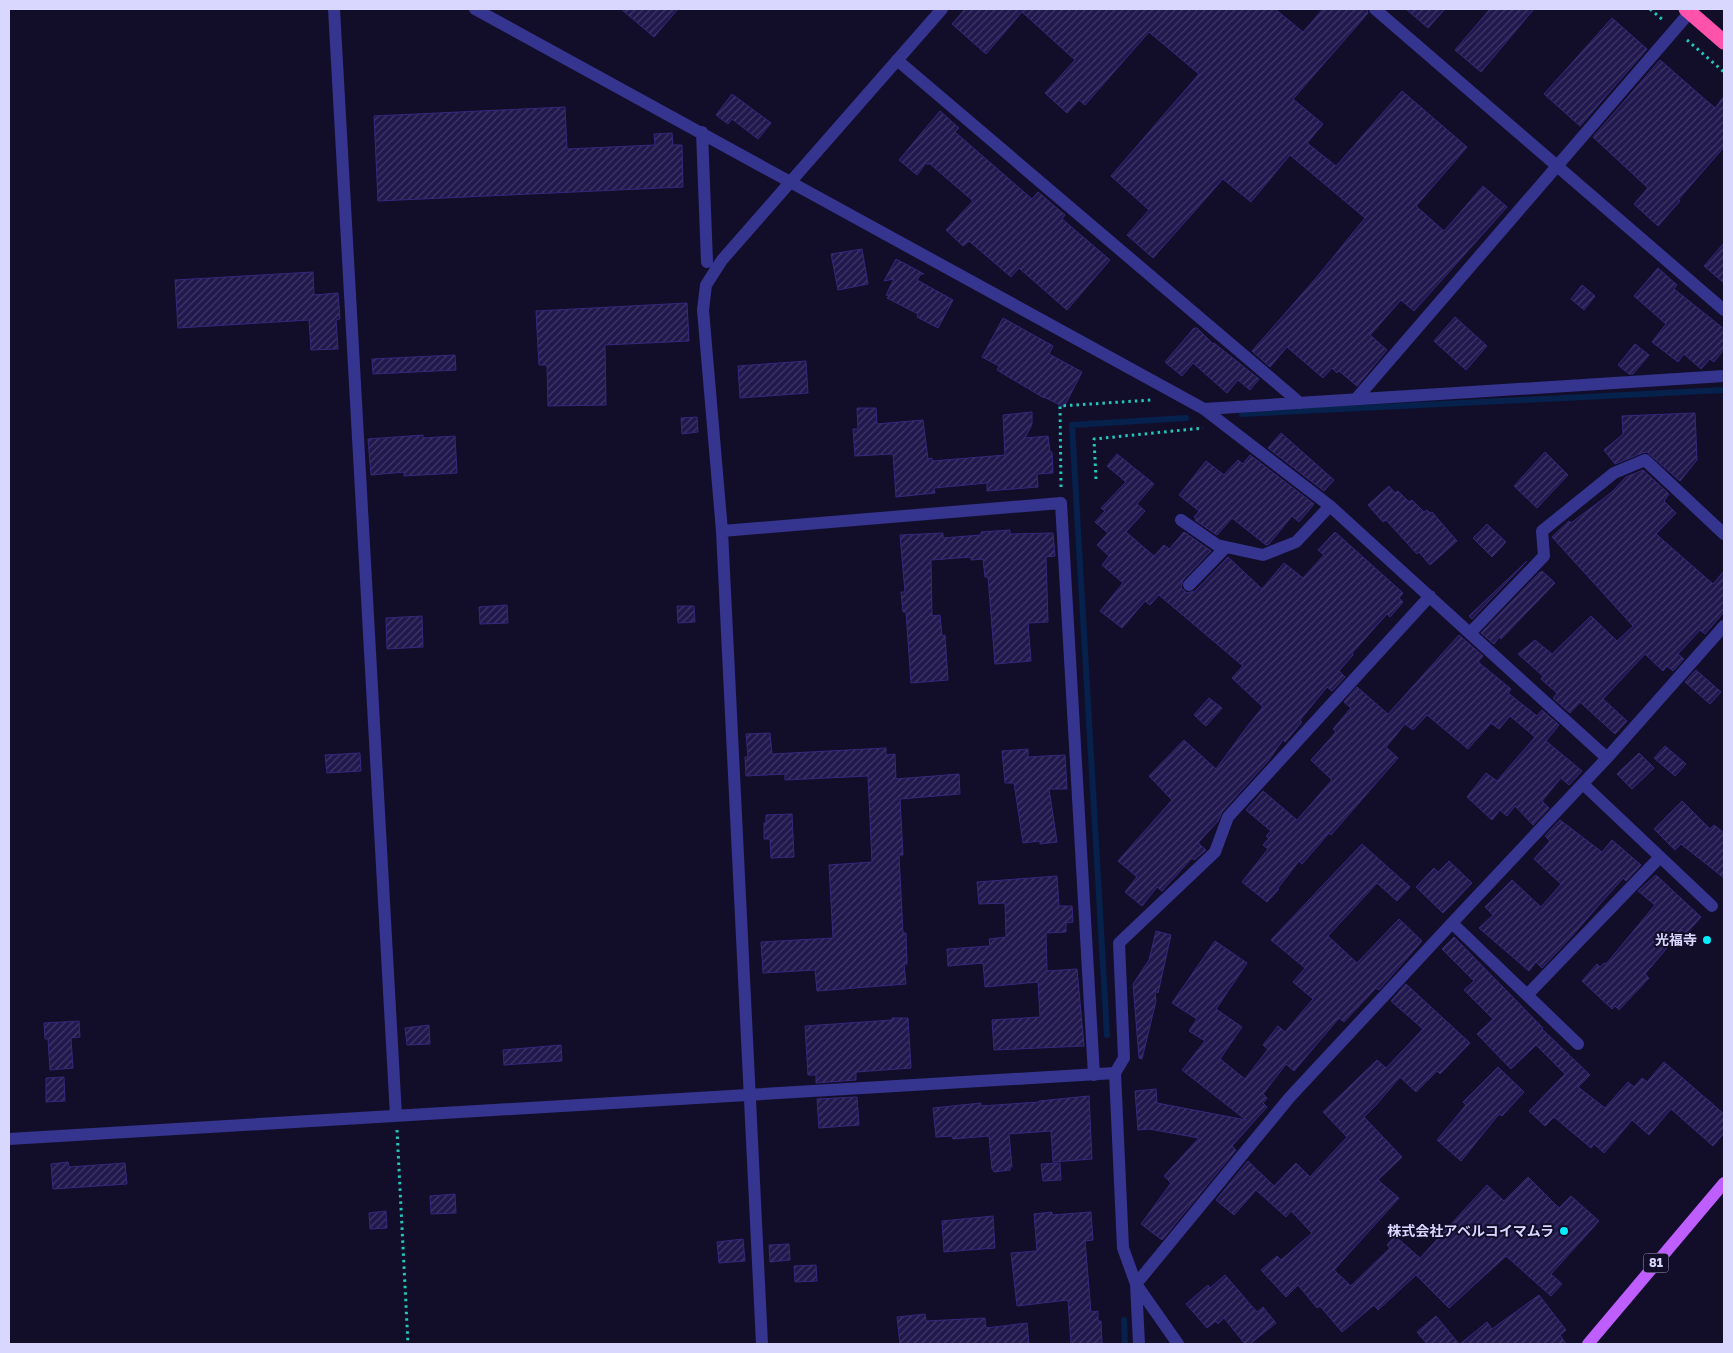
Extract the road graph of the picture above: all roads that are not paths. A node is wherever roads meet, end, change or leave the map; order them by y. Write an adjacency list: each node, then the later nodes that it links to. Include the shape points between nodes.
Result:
1 (334, 9): 36 (street)
2 (476, 9): 8 (street)
3 (942, 9): 7 (street)
4 (1375, 9): 9 (street)
5 (1688, 10): 6 (highway); 9 (street)
6 (1724, 42)
7 (897, 60): 10 (street); 15 (street)
8 (702, 132): 10 (street); 11 (street)
9 (1557, 166): 12 (street); 14 (street)
10 (790, 180): 16 (street); 19 (street, via 722,260 706,285 703,310)
11 (707, 262)
12 (1724, 310)
13 (1724, 376): 14 (street)
14 (1356, 399): 15 (street)
15 (1300, 403): 16 (street)
16 (1204, 409): 17 (street)
17 (1330, 506): 21 (street, via 1296,542 1263,555); 23 (street)
18 (1181, 520): 21 (street, via 1217,545)
19 (722, 531): 34 (street, via 1061,503); 35 (street)
20 (1724, 534): 24 (street, via 1645,460 1614,473 1542,530 1544,556)
21 (1226, 547): 22 (street)
22 (1189, 585)
23 (1430, 596): 24 (street); 33 (street, via 1228,817 1215,852 1119,943 1124,1058)
24 (1470, 633): 26 (street)
25 (1722, 634): 26 (street)
26 (1608, 758): 27 (street)
27 (1583, 784): 28 (street); 30 (street)
28 (1660, 858): 29 (street); 31 (street)
29 (1712, 906)
30 (1452, 922): 31 (street); 39 (street, via 1290,1097)
31 (1527, 995): 32 (street)
32 (1578, 1044)
33 (1115, 1073): 34 (street); 39 (street, via 1123,1248)
34 (1094, 1075): 35 (street)
35 (750, 1095): 36 (street); 40 (street)
36 (396, 1116): 37 (street)
37 (9, 1139)
38 (1724, 1182): 43 (main road, 81)
39 (1136, 1284): 41 (street); 42 (street)
40 (762, 1344)
41 (1139, 1344)
42 (1178, 1344)
43 (1588, 1344)

